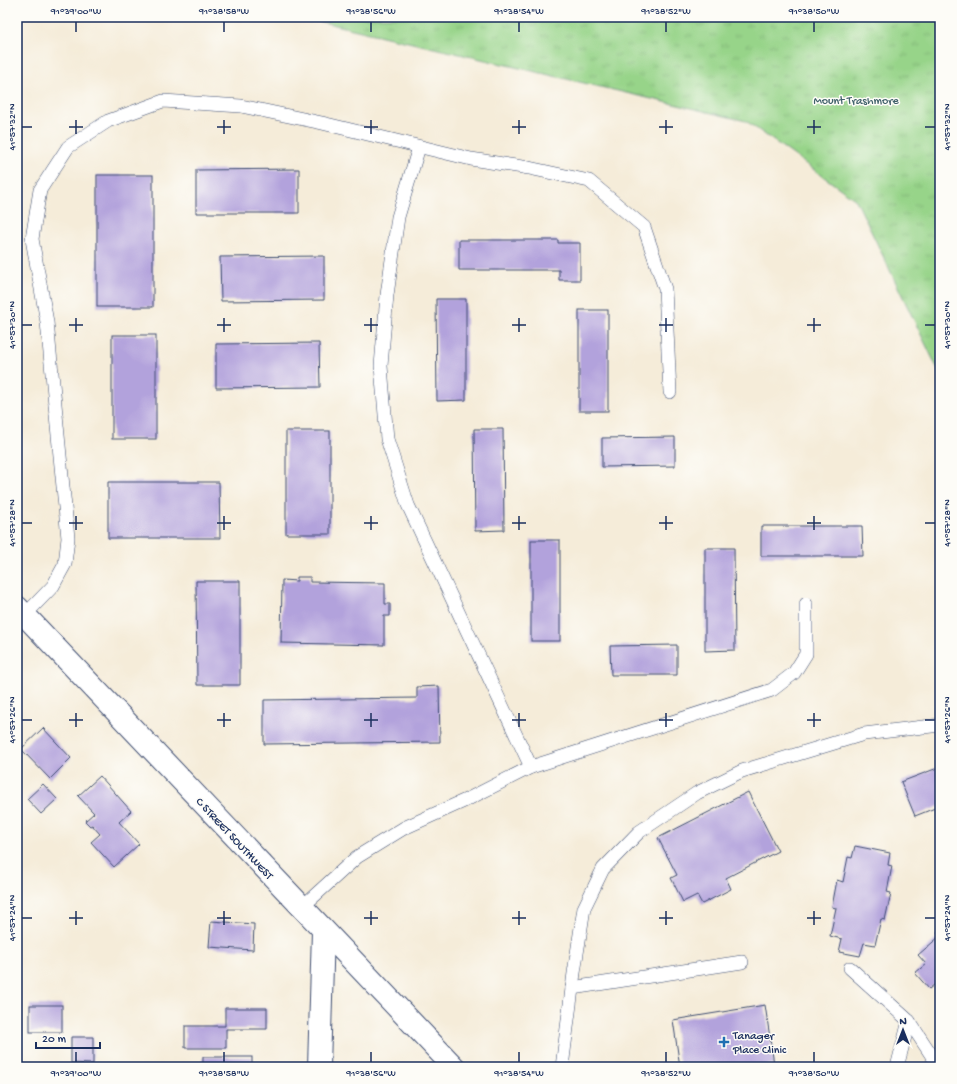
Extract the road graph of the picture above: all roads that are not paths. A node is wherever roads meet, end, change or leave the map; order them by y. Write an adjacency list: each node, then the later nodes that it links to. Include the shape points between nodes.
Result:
1 (419, 147): 2 (lane, via 589,182 644,227 665,288); 4 (lane, via 241,106 162,102 108,121 68,147 40,190 32,240 47,322 67,530 65,564 53,586); 6 (lane, via 398,217 387,295 381,366 387,439 408,506)
2 (670, 392)
3 (806, 604): 6 (lane, via 806,654 794,673 772,690)
4 (21, 611): 7 (main road, C STREET SOUTHWEST)
5 (940, 725): 11 (lane, via 864,734 742,772 697,793 639,832 603,868 584,908)
6 (531, 767): 7 (lane, via 404,828 357,857)
7 (301, 908): 8 (main road, C STREET SOUTHWEST)
8 (323, 931): 14 (main road); 15 (main road, C STREET SOUTHWEST)
9 (742, 962): 11 (lane)
10 (850, 968): 12 (lane)
11 (572, 988): 16 (lane)
12 (909, 1021): 13 (lane); 17 (lane)
13 (937, 1066)
14 (319, 1067)
15 (454, 1067)
16 (562, 1067)
17 (897, 1067)

